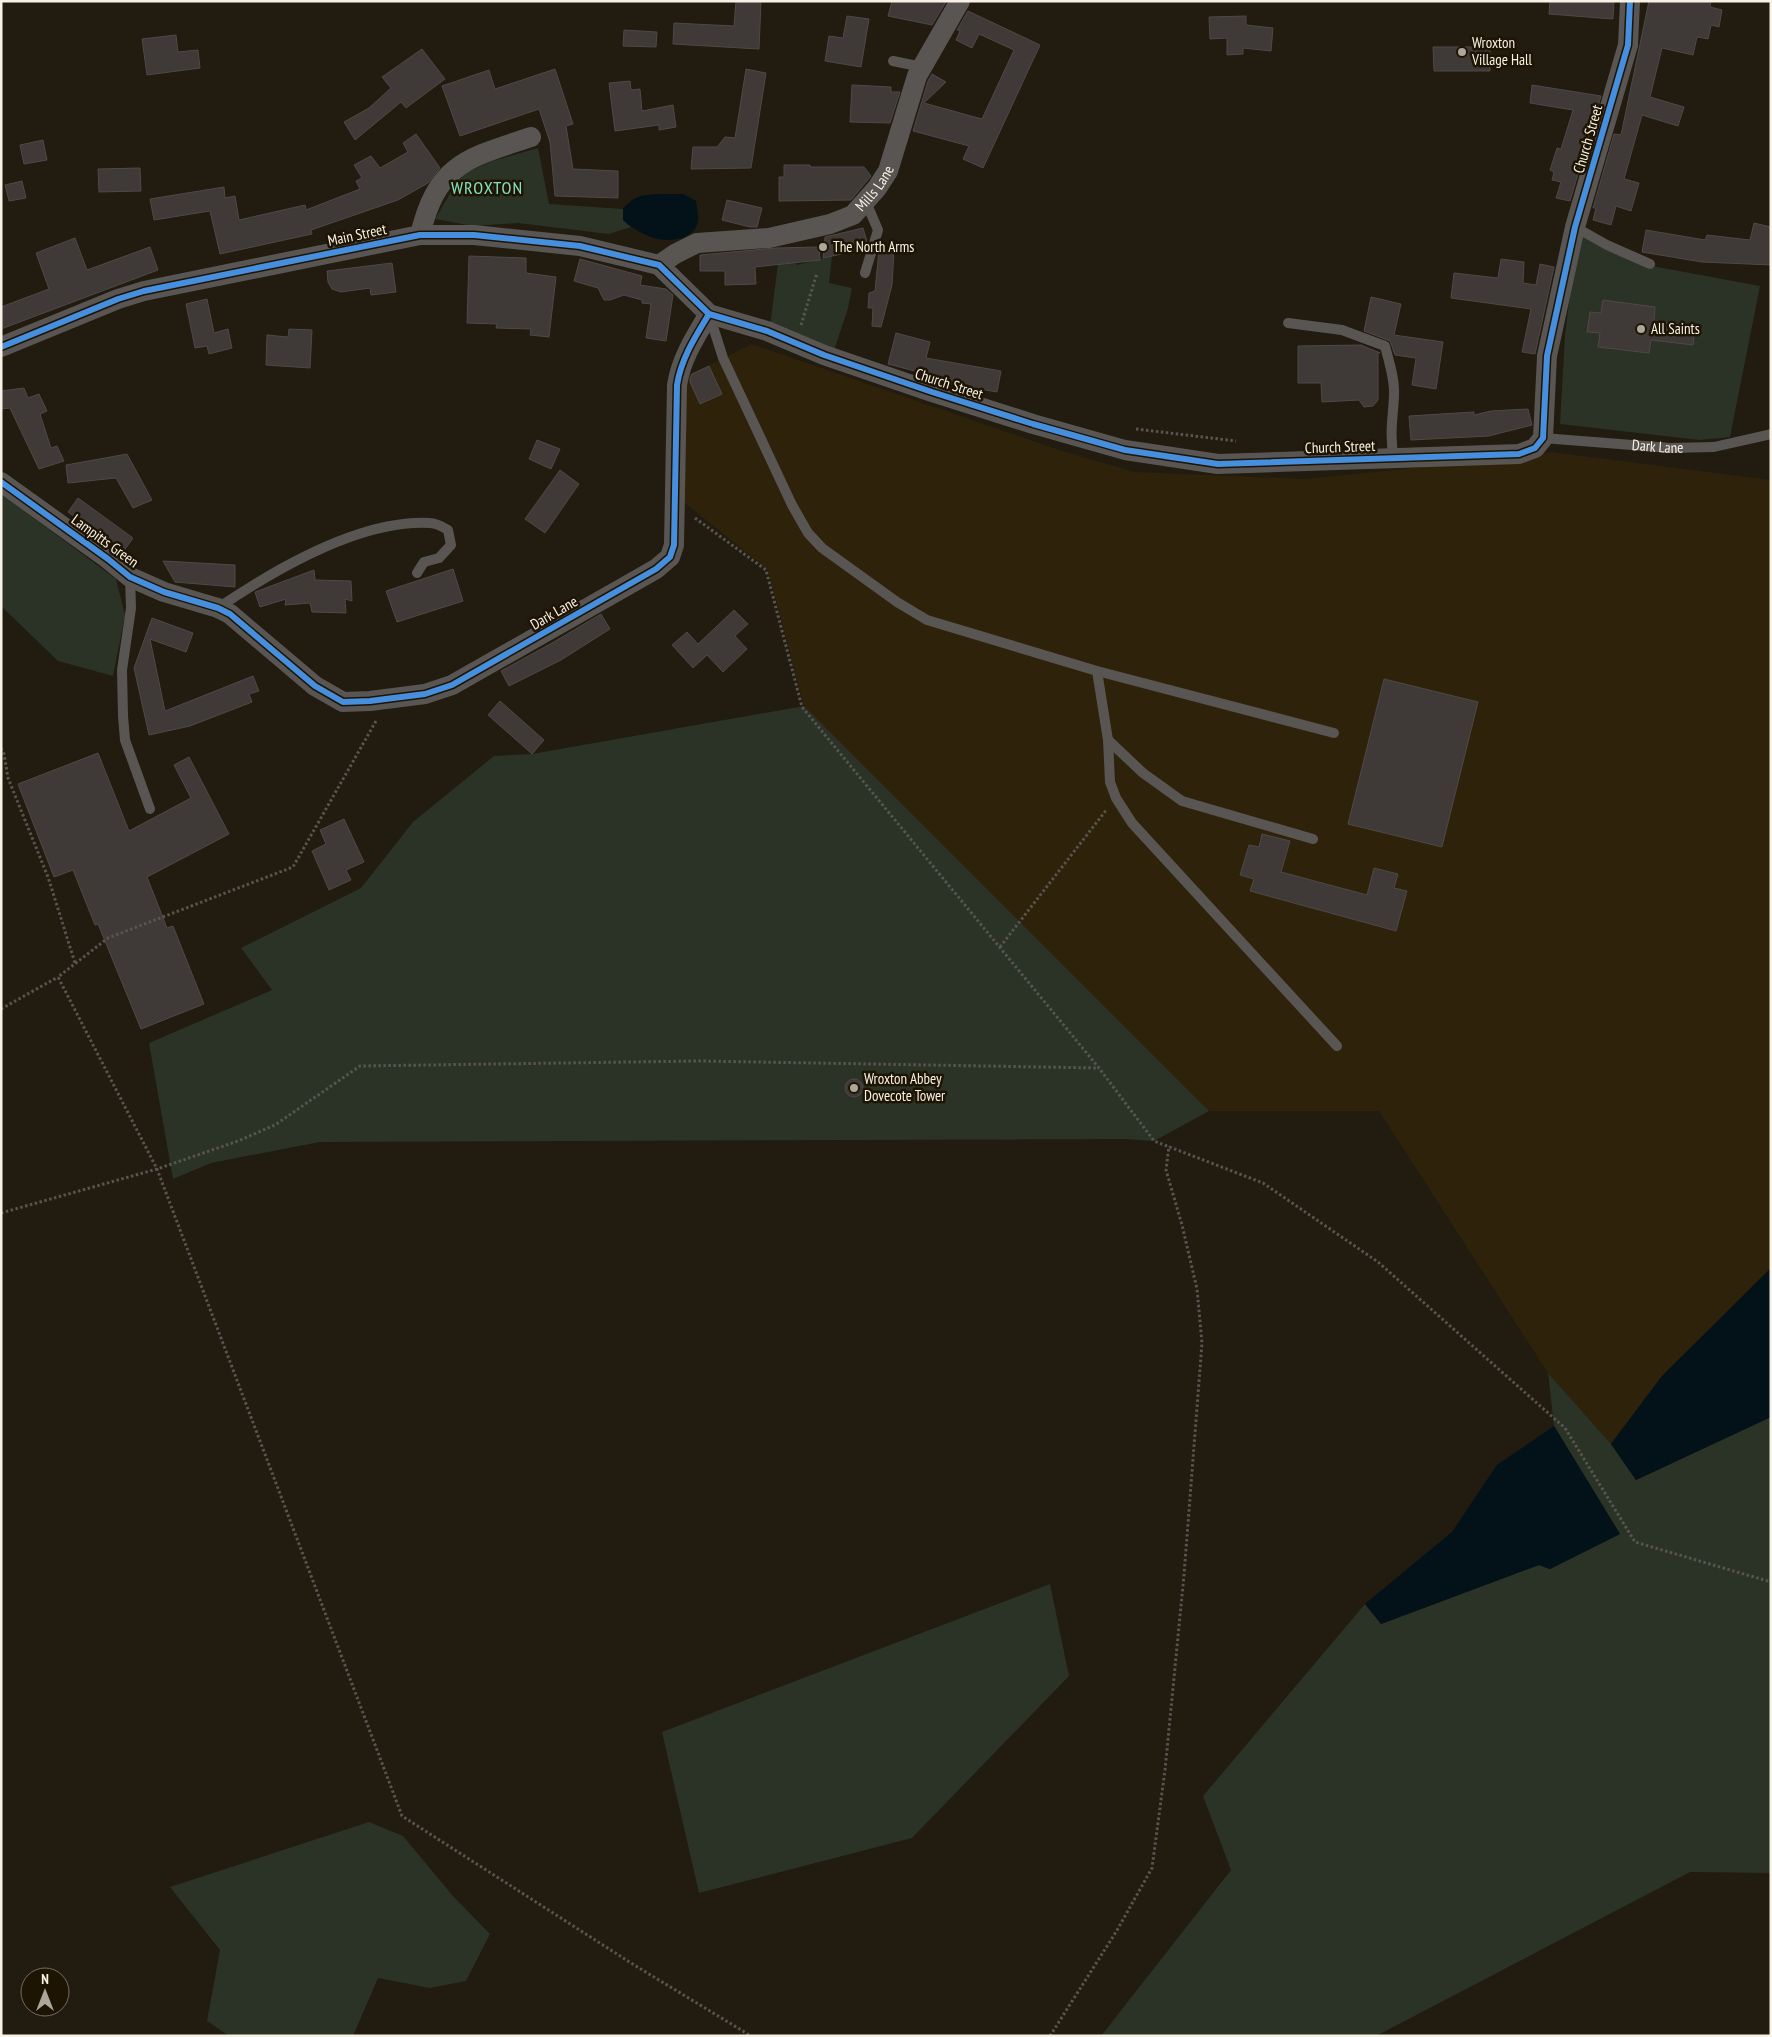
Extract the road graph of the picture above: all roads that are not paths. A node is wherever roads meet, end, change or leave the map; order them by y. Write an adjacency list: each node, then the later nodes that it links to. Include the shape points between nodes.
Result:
1 (960, 1): 4 (street, Mills Lane)
2 (1630, 1): 7 (street, Church Street, via 1628,45)
3 (893, 61): 4 (lane)
4 (922, 67): 6 (street, Mills Lane, via 888,171)
5 (531, 137): 8 (street, via 474,156 454,169 437,189 426,210)
6 (866, 202): 10 (street, Mills Lane, via 853,215 830,224 769,238 697,243); 11 (lane, via 878,230)
7 (1575, 227): 9 (lane); 16 (street, Church Street, via 1547,356)
8 (420, 235): 10 (street, Main Street, via 474,235 580,246); 14 (street, Main Street, via 144,291)
9 (1650, 264)
10 (659, 265): 12 (street)
11 (865, 274)
12 (709, 314): 17 (street, Church Street, via 767,331 824,355 941,395 1126,450 1218,464); 21 (street, Dark Lane, via 679,370 674,545 670,557 656,569 452,685 425,694 370,702 343,702 315,686); 22 (lane, via 723,358 792,506 808,533 822,548 927,620)
13 (1288, 324): 17 (lane, via 1342,330 1385,346 1394,394 1390,428)
14 (1, 347)
15 (1771, 434): 16 (lane, Dark Lane, via 1714,447 1670,448)
16 (1543, 438): 17 (street, Church Street, via 1535,448 1519,454)
17 (1394, 458)
18 (1, 482): 20 (street, Lampitts Green)
19 (417, 573): 21 (lane, via 424,562 439,558 451,545 448,530 432,523 402,525 346,539 287,565)
20 (130, 577): 21 (street, Lampitts Green, via 164,592); 25 (lane, via 131,608 122,670 125,740)
21 (224, 611)
22 (1097, 671): 23 (lane); 24 (lane)
23 (1334, 733)
24 (1108, 740): 26 (lane, via 1143,773 1182,801); 27 (lane, via 1110,782 1132,823)
25 (150, 809)
26 (1313, 839)
27 (1337, 1046)

